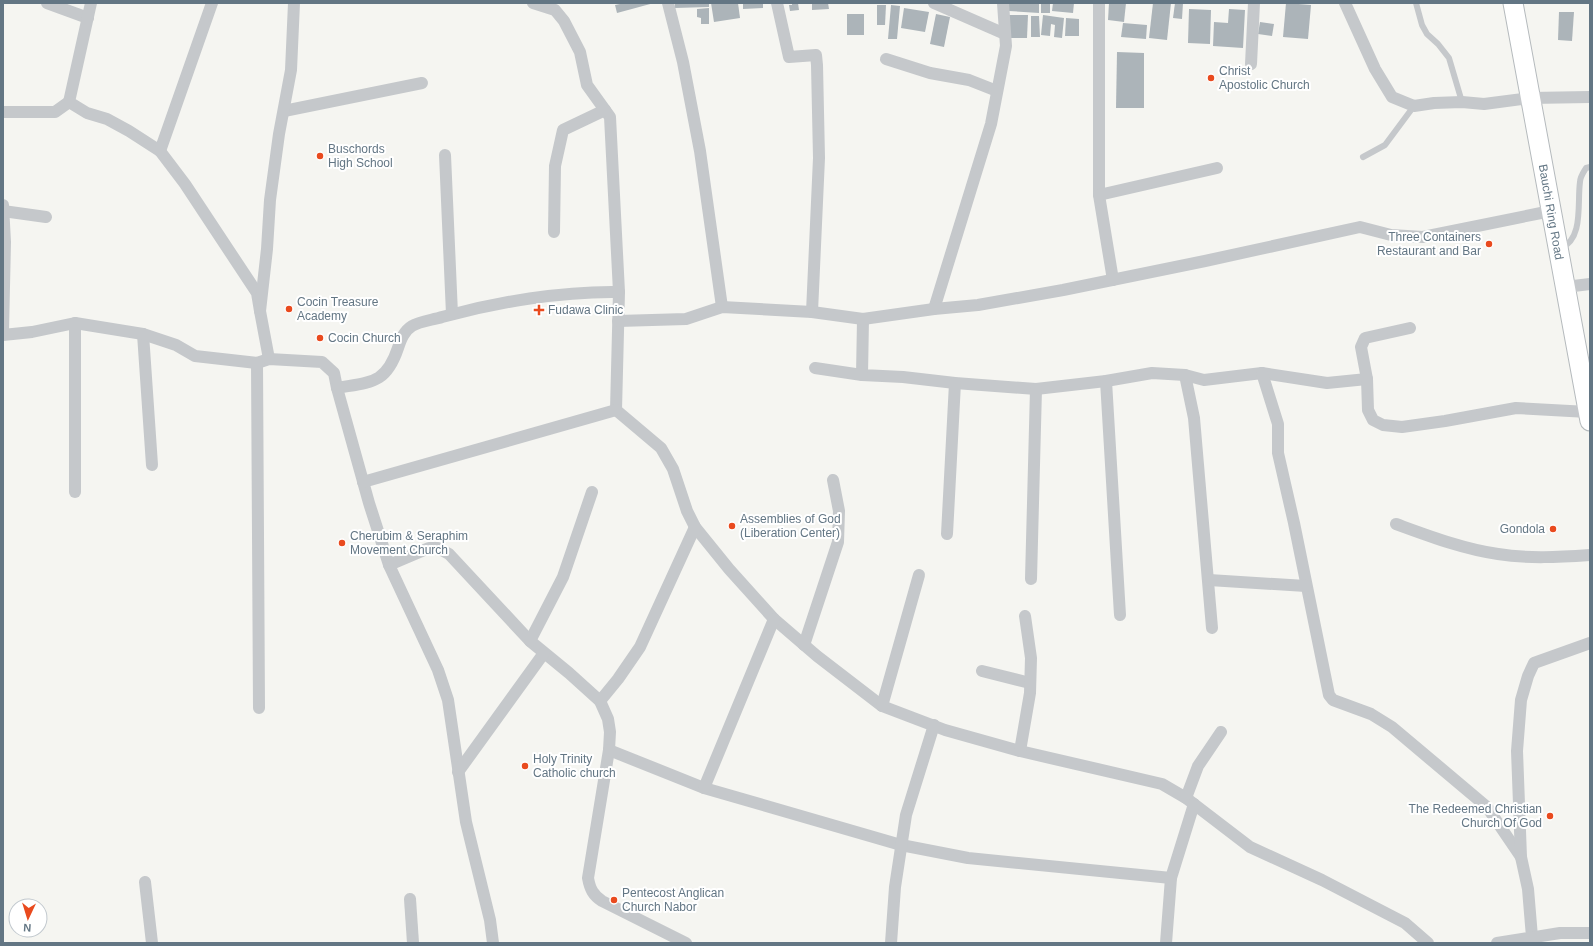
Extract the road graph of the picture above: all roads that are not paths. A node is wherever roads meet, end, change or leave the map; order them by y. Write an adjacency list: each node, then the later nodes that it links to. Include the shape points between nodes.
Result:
1 (47, 3): 16 (street)
2 (91, 3): 16 (street)
3 (212, 3): 30 (street)
4 (294, 3): 28 (street, via 291,70)
5 (533, 3): 15 (street)
6 (668, 3): 46 (street, via 683,62 700,151)
7 (777, 3): 49 (street, via 789,57 816,55 819,158)
8 (934, 3): 17 (street)
9 (1003, 3): 17 (street)
10 (1099, 3): 35 (street)
11 (1254, 3): 19 (street)
12 (1345, 3): 26 (street, via 1375,69 1392,97)
13 (1416, 3): 25 (lane, via 1427,34 1449,58)
14 (1513, 3): 22 (main road, Bauchi Ring Road)
15 (549, 5): 27 (street, via 564,21 580,52 587,85)
16 (88, 18): 24 (street)
17 (1005, 34): 21 (street, via 1006,46)
18 (886, 59): 21 (street, via 930,73 968,80)
19 (1251, 64)
20 (422, 83): 28 (street)
21 (997, 91): 47 (street, via 991,124)
22 (1530, 98): 23 (street); 25 (street, via 1484,104); 38 (main road, Bauchi Ring Road)
23 (1590, 98)
24 (69, 102): 29 (street, via 55,112); 30 (street, via 87,113 124,128)
25 (1462, 102): 26 (street)
26 (1414, 106): 32 (lane, via 1385,145)
27 (605, 110): 40 (street, via 563,130 555,166); 45 (street, via 610,117)
28 (284, 111): 48 (street, via 270,200)
29 (3, 112)
30 (160, 151): 48 (street, via 185,184 257,293)
31 (445, 155): 50 (street)
32 (1363, 157)
33 (1590, 167): 41 (lane, via 1586,168 1580,183 1580,214 1574,236 1566,246)
34 (1217, 168): 35 (street)
35 (1100, 195): 42 (street)
36 (3, 205): 37 (street)
37 (3, 211): 39 (street); 55 (street)
38 (1551, 211): 41 (main road, Bauchi Ring Road); 42 (street, via 1423,237 1392,235 1360,227)
39 (46, 217)
40 (554, 232)
41 (1558, 250): 44 (main road, Bauchi Ring Road)
42 (1113, 280): 47 (street, via 978,305)
43 (1590, 284): 44 (street)
44 (1565, 287): 70 (main road, Bauchi Ring Road)
45 (619, 292): 50 (street, via 589,291 504,303); 52 (street)
46 (722, 307): 49 (street); 52 (street, via 686,319)
47 (934, 309): 51 (street)
48 (260, 311): 58 (street)
49 (812, 312): 51 (street)
50 (452, 314): 67 (street, via 414,325 405,332 394,360 381,378)
51 (863, 319): 62 (street)
52 (618, 321): 69 (street)
53 (75, 323): 56 (street); 57 (street); 74 (street)
54 (1410, 328): 64 (street, via 1365,338 1361,348)
55 (3, 332)
56 (143, 334): 59 (street, via 176,345 195,356); 71 (street)
57 (3, 335)
58 (269, 359): 59 (street); 67 (street, via 322,362 334,373)
59 (257, 363): 97 (street)
60 (815, 368): 62 (street)
61 (1262, 373): 63 (street, via 1204,380); 64 (street, via 1327,383); 84 (street, via 1278,424 1278,453)
62 (862, 375): 66 (street)
63 (1185, 375): 65 (street, via 1152,373); 83 (street, via 1194,418)
64 (1367, 379): 70 (street, via 1368,410 1373,420 1383,425 1402,427 1516,408)
65 (1106, 381): 68 (street); 86 (street)
66 (955, 383): 68 (street); 78 (street)
67 (337, 388): 73 (street)
68 (1036, 389): 82 (street)
69 (616, 410): 73 (street); 77 (street, via 661,448 673,469 687,511)
70 (1589, 416)
71 (152, 465)
72 (833, 480): 91 (street, via 839,511 838,542)
73 (362, 482): 80 (street)
74 (75, 492)
75 (592, 492): 89 (street, via 563,577)
76 (1396, 524): 79 (street, via 1450,544 1499,554 1555,557)
77 (695, 526): 87 (street); 95 (street, via 640,647)
78 (947, 534)
79 (1590, 555)
80 (388, 565): 89 (street, via 429,548 438,548 449,554); 102 (street, via 438,670 448,700)
81 (919, 575): 96 (street)
82 (1031, 579)
83 (1209, 580): 84 (street); 88 (street)
84 (1306, 586): 106 (street, via 1329,695 1333,700 1371,714 1410,742 1487,807)
85 (1025, 616): 94 (street, via 1031,658)
86 (1120, 616)
87 (774, 619): 91 (street); 103 (street)
88 (1212, 628)
89 (530, 641): 92 (street)
90 (1590, 643): 106 (street, via 1534,663 1520,700 1517,751)
91 (804, 645): 96 (street)
92 (544, 653): 95 (street); 102 (street)
93 (982, 670): 94 (street)
94 (1030, 683): 101 (street)
95 (600, 701): 100 (street, via 608,719)
96 (882, 706): 98 (street)
97 (259, 708)
98 (934, 725): 101 (street); 105 (street, via 906,815)
99 (1221, 732): 104 (street, via 1198,766)
100 (609, 750): 103 (street); 115 (street, via 588,878 590,888 594,896 602,901)
101 (1020, 751): 104 (street, via 1162,784)
102 (458, 772): 114 (street, via 466,822 490,920)
103 (704, 788): 105 (street)
104 (1190, 801): 107 (street); 118 (street, via 1250,847 1322,880 1405,923)
105 (901, 845): 107 (street, via 968,858); 116 (street)
106 (1521, 857): 111 (street, via 1528,889)
107 (1171, 878): 117 (street)
108 (145, 882): 112 (street)
109 (410, 899): 113 (street)
110 (1590, 933): 111 (street, via 1560,933)
111 (1532, 937): 119 (street)
112 (152, 943)
113 (413, 943)
114 (493, 943)
115 (686, 943)
116 (891, 943)
117 (1166, 943)
118 (1428, 943)
119 (1497, 943)

